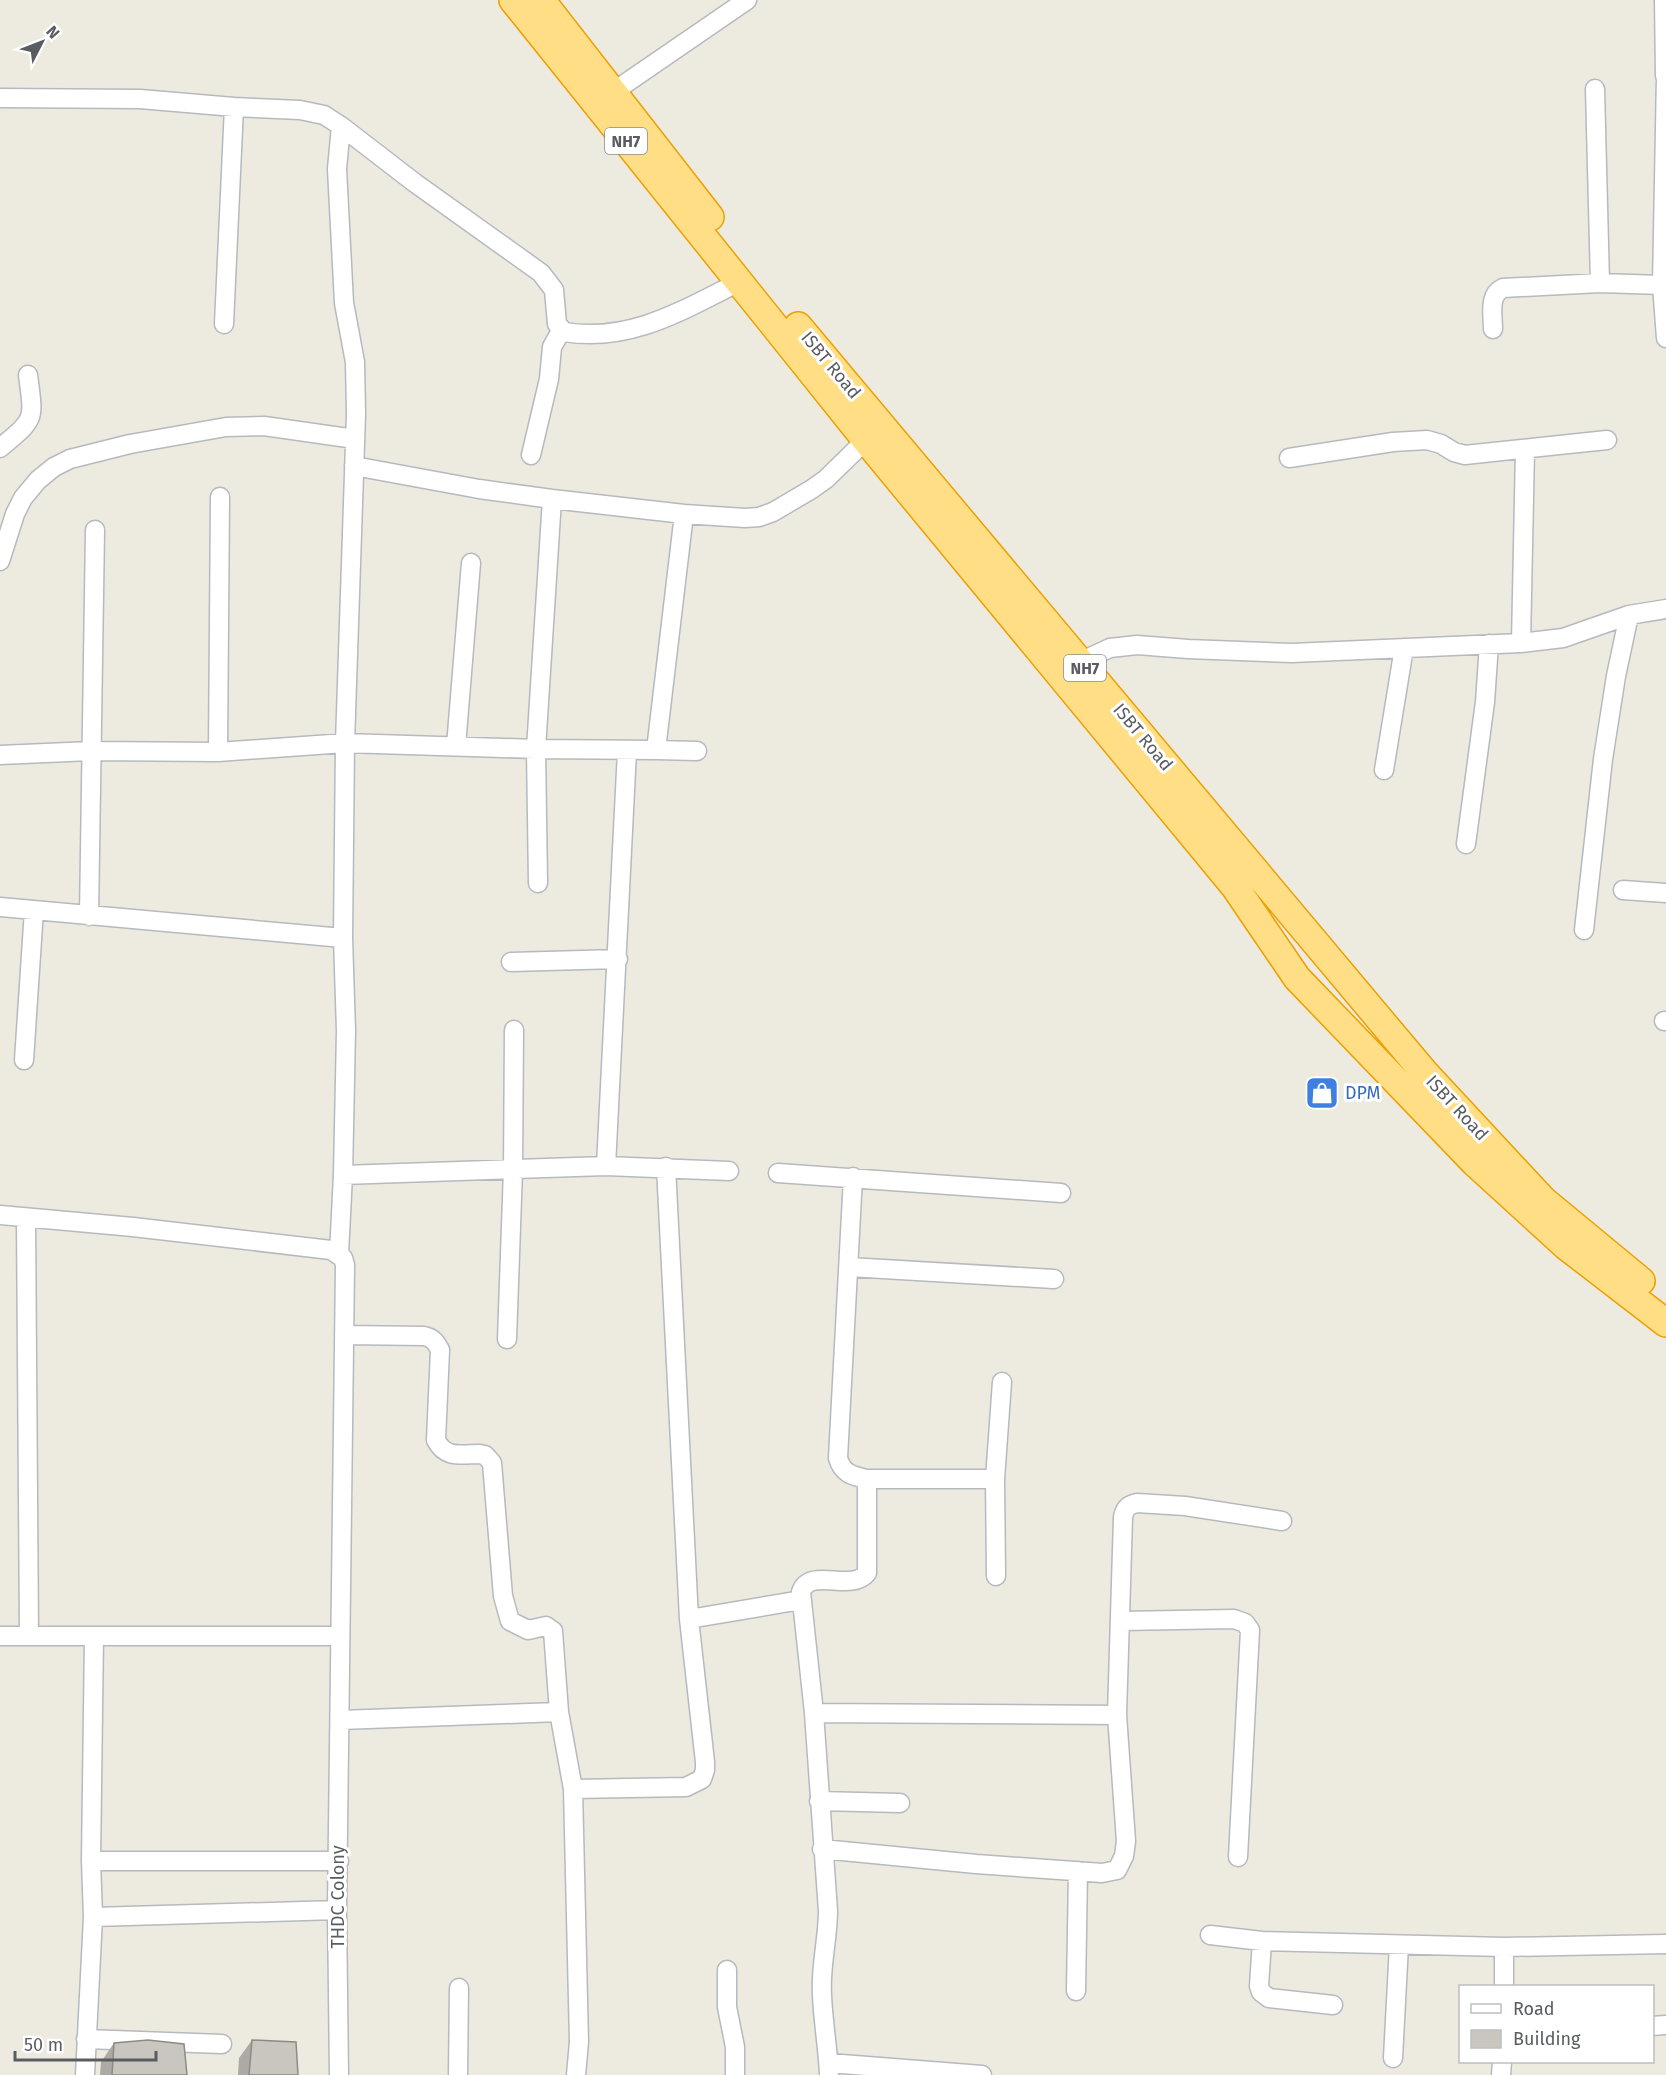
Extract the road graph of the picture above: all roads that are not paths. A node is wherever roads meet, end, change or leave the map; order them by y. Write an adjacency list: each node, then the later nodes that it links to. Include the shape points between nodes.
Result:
1 (513, 0): 12 (highway, NH7)
2 (541, 0): 7 (highway, ISBT Road / NH7)
3 (747, 0): 7 (street)
4 (1664, 0): 5 (street)
5 (1665, 76): 11 (street)
6 (1595, 88): 13 (street)
7 (613, 92): 19 (highway, ISBT Road / NH7, via 756,274)
8 (0, 98): 9 (street, via 140,99)
9 (234, 107): 10 (street, via 300,110 324,115); 15 (street)
10 (340, 126): 17 (street, via 541,273 554,290); 21 (street, THDC Colony, via 337,169 344,303 355,362)
11 (1665, 197): 14 (street)
12 (739, 282): 17 (street, via 637,329 594,334); 19 (highway, NH7)
13 (1600, 283): 14 (street); 16 (street, via 1500,289 1493,299)
14 (1662, 285): 18 (street)
15 (224, 324)
16 (1493, 329)
17 (561, 331): 26 (street, via 552,347 549,379)
18 (1666, 338)
19 (801, 344): 22 (highway, NH7); 40 (highway, ISBT Road / NH7)
20 (28, 375): 24 (street, via 31,416 24,428)
21 (355, 439): 28 (street, THDC Colony); 33 (street, via 264,426 226,427 70,459 38,480 23,498)
22 (866, 440): 31 (street, via 826,478 773,512 745,518); 40 (highway, NH7)
23 (1607, 440): 25 (street)
24 (0, 448)
25 (1525, 448): 27 (street, via 1465,455 1427,440); 37 (street)
26 (531, 456)
27 (1289, 458)
28 (354, 466): 30 (street); 41 (street, THDC Colony)
29 (220, 497): 48 (street)
30 (552, 500): 31 (street); 43 (street)
31 (684, 514): 44 (street)
32 (95, 530): 45 (street)
33 (0, 561)
34 (471, 563): 42 (street)
35 (1666, 609): 36 (street)
36 (1629, 615): 37 (street, via 1574,635); 58 (street, via 1603,759)
37 (1521, 643): 38 (street)
38 (1489, 644): 39 (street); 51 (street)
39 (1404, 648): 40 (street, via 1292,652 1137,645 1110,648); 50 (street)
40 (1069, 667): 64 (highway, ISBT Road / NH7); 64 (highway, NH7, via 1235,887 1297,978)
41 (345, 743): 42 (street); 48 (street); 59 (street, THDC Colony)
42 (456, 746): 43 (street)
43 (536, 749): 46 (street); 52 (street)
44 (656, 750): 46 (street); 47 (street)
45 (90, 751): 48 (street); 49 (street); 57 (street)
46 (627, 751): 60 (street)
47 (698, 751)
48 (218, 752)
49 (0, 756)
50 (1384, 770)
51 (1466, 844)
52 (538, 883)
53 (1623, 890): 54 (street)
54 (1666, 893)
55 (0, 907): 56 (street)
56 (34, 910): 57 (street); 63 (street)
57 (89, 916): 59 (street)
58 (1584, 930)
59 (343, 938): 70 (street, THDC Colony)
60 (618, 959): 61 (street); 65 (street)
61 (511, 962)
62 (514, 1030): 67 (street)
63 (24, 1060)
64 (1414, 1081): 78 (highway, ISBT Road / NH7, via 1543,1200); 79 (highway, NH7, via 1475,1162 1566,1246)
65 (606, 1166): 66 (street); 67 (street)
66 (666, 1167): 68 (street); 88 (street)
67 (513, 1170): 70 (street); 81 (street)
68 (729, 1171)
69 (778, 1173): 71 (street)
70 (343, 1175): 75 (street, THDC Colony)
71 (853, 1177): 72 (street); 76 (street)
72 (1061, 1193)
73 (0, 1215): 74 (street)
74 (26, 1218): 75 (street, via 249,1240); 91 (street)
75 (339, 1254): 80 (street, THDC Colony, via 345,1265)
76 (849, 1267): 77 (street); 83 (street, via 838,1458 844,1471)
77 (1054, 1279)
78 (1666, 1302)
79 (1666, 1323)
80 (344, 1335): 93 (street, THDC Colony); 94 (street, via 424,1336 437,1343 440,1350 436,1440 448,1453 485,1455 492,1463 503,1596 510,1621 528,1630 546,1626 553,1631)
81 (507, 1339)
82 (1002, 1382): 84 (street)
83 (867, 1479): 84 (street); 87 (street, via 867,1573 856,1581 808,1582)
84 (995, 1479): 86 (street)
85 (1282, 1521): 89 (street, via 1185,1506 1131,1504 1123,1516)
86 (996, 1576)
87 (801, 1600): 88 (street); 95 (street)
88 (689, 1619): 98 (street, via 705,1762 702,1779 686,1787)
89 (1121, 1621): 96 (street); 102 (street, via 1234,1619 1250,1630)
90 (0, 1636): 91 (street)
91 (30, 1636): 92 (street)
92 (94, 1636): 93 (street); 103 (street)
93 (340, 1636): 97 (street, THDC Colony)
94 (559, 1712): 97 (street); 98 (street)
95 (814, 1713): 96 (street); 99 (street)
96 (1117, 1715): 105 (street, via 1124,1856 1117,1870)
97 (341, 1720): 104 (street, THDC Colony)
98 (573, 1790): 125 (street, via 579,2042)
99 (819, 1800): 100 (street); 101 (street)
100 (900, 1803)
101 (822, 1849): 105 (street); 121 (street, via 828,1911 822,1996)
102 (1238, 1857)
103 (91, 1861): 104 (street); 107 (street)
104 (339, 1861): 106 (street, THDC Colony)
105 (1077, 1871): 116 (street)
106 (337, 1910): 107 (street); 123 (street, THDC Colony)
107 (93, 1917): 118 (street)
108 (1210, 1935): 109 (street)
109 (1262, 1941): 111 (street); 117 (street, via 1259,1986 1265,1996)
110 (1666, 1944): 112 (street)
111 (1400, 1945): 112 (street); 120 (street)
112 (1504, 1947): 114 (street)
113 (727, 1970): 126 (street)
114 (1504, 1985)
115 (459, 1988): 124 (street)
116 (1076, 1991)
117 (1333, 2005)
118 (86, 2039): 119 (street); 122 (street)
119 (222, 2044)
120 (1393, 2058)
121 (829, 2069): 127 (street)
122 (85, 2075)
123 (339, 2075)
124 (458, 2075)
125 (576, 2075)
126 (735, 2075)
127 (982, 2075)

